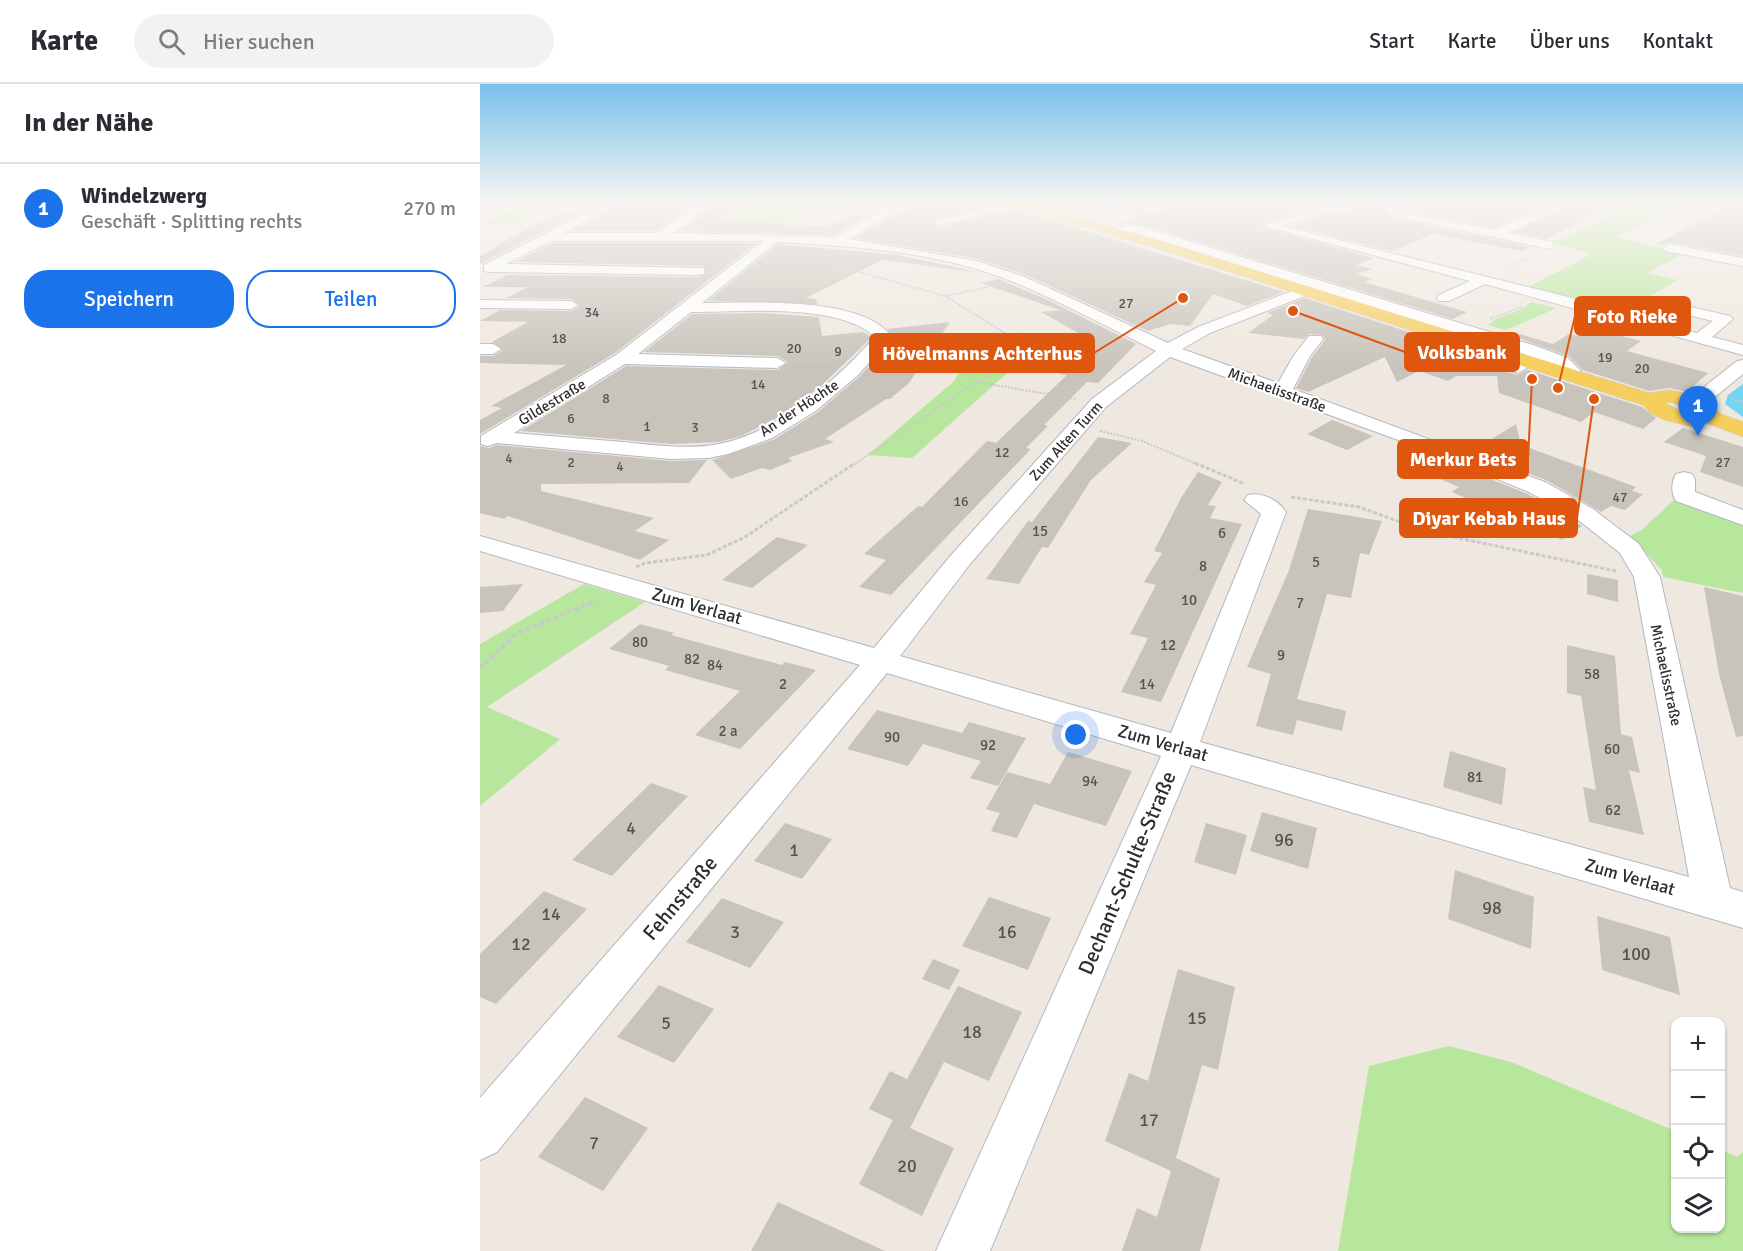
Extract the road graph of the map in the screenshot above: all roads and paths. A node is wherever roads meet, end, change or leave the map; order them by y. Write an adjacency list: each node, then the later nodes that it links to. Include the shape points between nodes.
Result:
1 (506, 259): 10 (street)
2 (747, 259): 20 (street, Gildestraße)
3 (756, 259): 16 (path, via 828,263)
4 (948, 259): 13 (street, Michaelisstraße)
5 (1187, 259): 15 (street)
6 (1233, 259): 34 (street, via 1530,350 1562,362)
7 (1402, 259): 14 (street)
8 (1527, 259): 14 (path)
9 (1701, 268): 12 (street)
10 (485, 270): 11 (street)
11 (699, 271)
12 (1743, 276)
13 (1020, 280): 16 (path); 27 (street, Michaelisstraße)
14 (1483, 280): 17 (street); 24 (street)
15 (1299, 293): 21 (main road); 27 (street, Zum Alten Turm, via 1204,330); 33 (street)
16 (945, 296): 35 (path, via 1016,340 1026,357)
17 (1444, 298)
18 (480, 304): 19 (street)
19 (571, 305)
20 (687, 307): 29 (street, Gildestraße); 30 (street, An der Höchte, via 800,309 871,322 884,337)
21 (1358, 308): 34 (main road); 37 (main road)
22 (1725, 319): 23 (street); 24 (street, via 1674,307); 26 (street)
23 (1743, 322)
24 (1646, 324): 26 (street)
25 (1315, 339): 36 (street)
26 (1699, 339): 28 (street)
27 (1168, 350): 36 (street, Michaelisstraße); 38 (street, Zum Alten Turm)
28 (1743, 350)
29 (622, 359): 31 (street); 42 (street, Gildestraße)
30 (864, 361): 31 (path); 35 (path, via 960,366); 42 (street, An der Höchte, via 833,390 778,425 722,450 688,453)
31 (777, 363)
32 (1743, 365): 39 (street)
33 (1518, 368)
34 (1572, 371): 37 (main road)
35 (976, 382): 38 (path); 48 (path, via 745,537 707,555 645,563)
36 (1282, 392): 47 (street, Michaelisstraße, via 1537,488 1585,514 1630,549)
37 (1654, 399): 39 (main road, via 1656,407 1689,418)
38 (1099, 403): 40 (street, Zum Alten Turm)
39 (1703, 409): 41 (main road)
40 (1079, 426): 44 (path, via 1142,441 1250,486); 49 (street, Zum Alten Turm, via 961,559)
41 (1743, 430)
42 (486, 441)
43 (1684, 479): 45 (street, via 1684,496)
44 (1256, 500): 47 (path, via 1282,496 1359,507 1425,531); 51 (street, Dechant-Schulte-Straße, via 1274,512)
45 (1743, 518)
46 (480, 543): 48 (street, Zum Verlaat)
47 (1647, 578): 52 (street, Michaelisstraße)
48 (619, 584): 49 (street, Zum Verlaat); 50 (path, via 516,634)
49 (881, 660): 51 (street, Zum Verlaat); 54 (street, Fehnstraße)
50 (480, 668)
51 (1181, 749): 52 (street, Zum Verlaat); 55 (street, Dechant-Schulte-Straße)
52 (1713, 901): 53 (street, Zum Verlaat)
53 (1743, 910)
54 (480, 1135)
55 (963, 1251)

